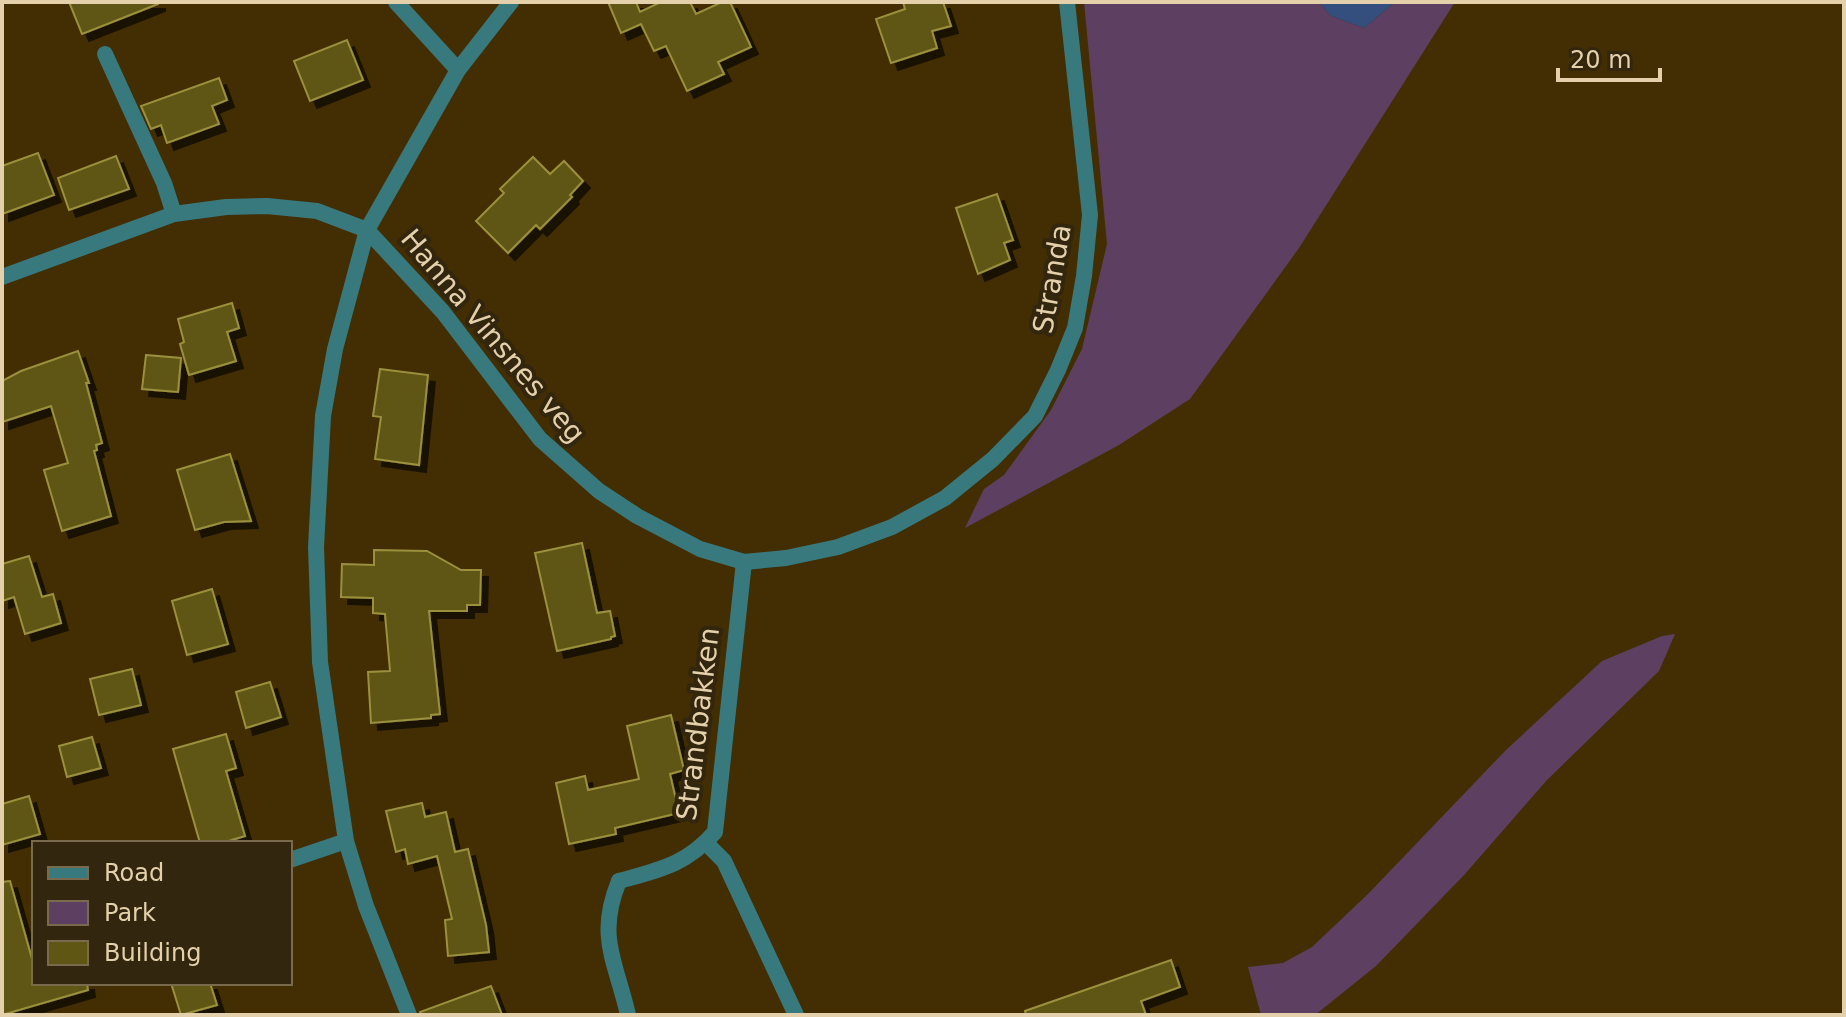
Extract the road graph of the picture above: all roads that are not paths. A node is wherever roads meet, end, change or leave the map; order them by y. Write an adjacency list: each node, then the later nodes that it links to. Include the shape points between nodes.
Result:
1 (396, 2): 5 (street)
2 (1067, 2): 9 (street, Stranda, via 1090,215 1075,328 1035,416 945,498 892,527 838,547)
3 (508, 3): 5 (street)
4 (105, 54): 6 (street)
5 (458, 70): 7 (street)
6 (174, 214): 7 (street, Hanna Vinsnes veg, via 267,206 317,211); 8 (street, Hanna Vinsnes veg)
7 (367, 230): 9 (street, Hanna Vinsnes veg, via 443,312 540,439 562,459 599,491 665,533); 10 (street, via 323,416 316,547 320,662)
8 (2, 277)
9 (744, 562): 11 (street, Strandbakken, via 715,832)
10 (346, 841): 12 (street); 13 (street)
11 (706, 843): 14 (street, Strandbakken, via 670,868 619,881 609,904 607,937); 15 (street, via 724,861)
12 (292, 859)
13 (409, 1015)
14 (628, 1015)
15 (796, 1015)

